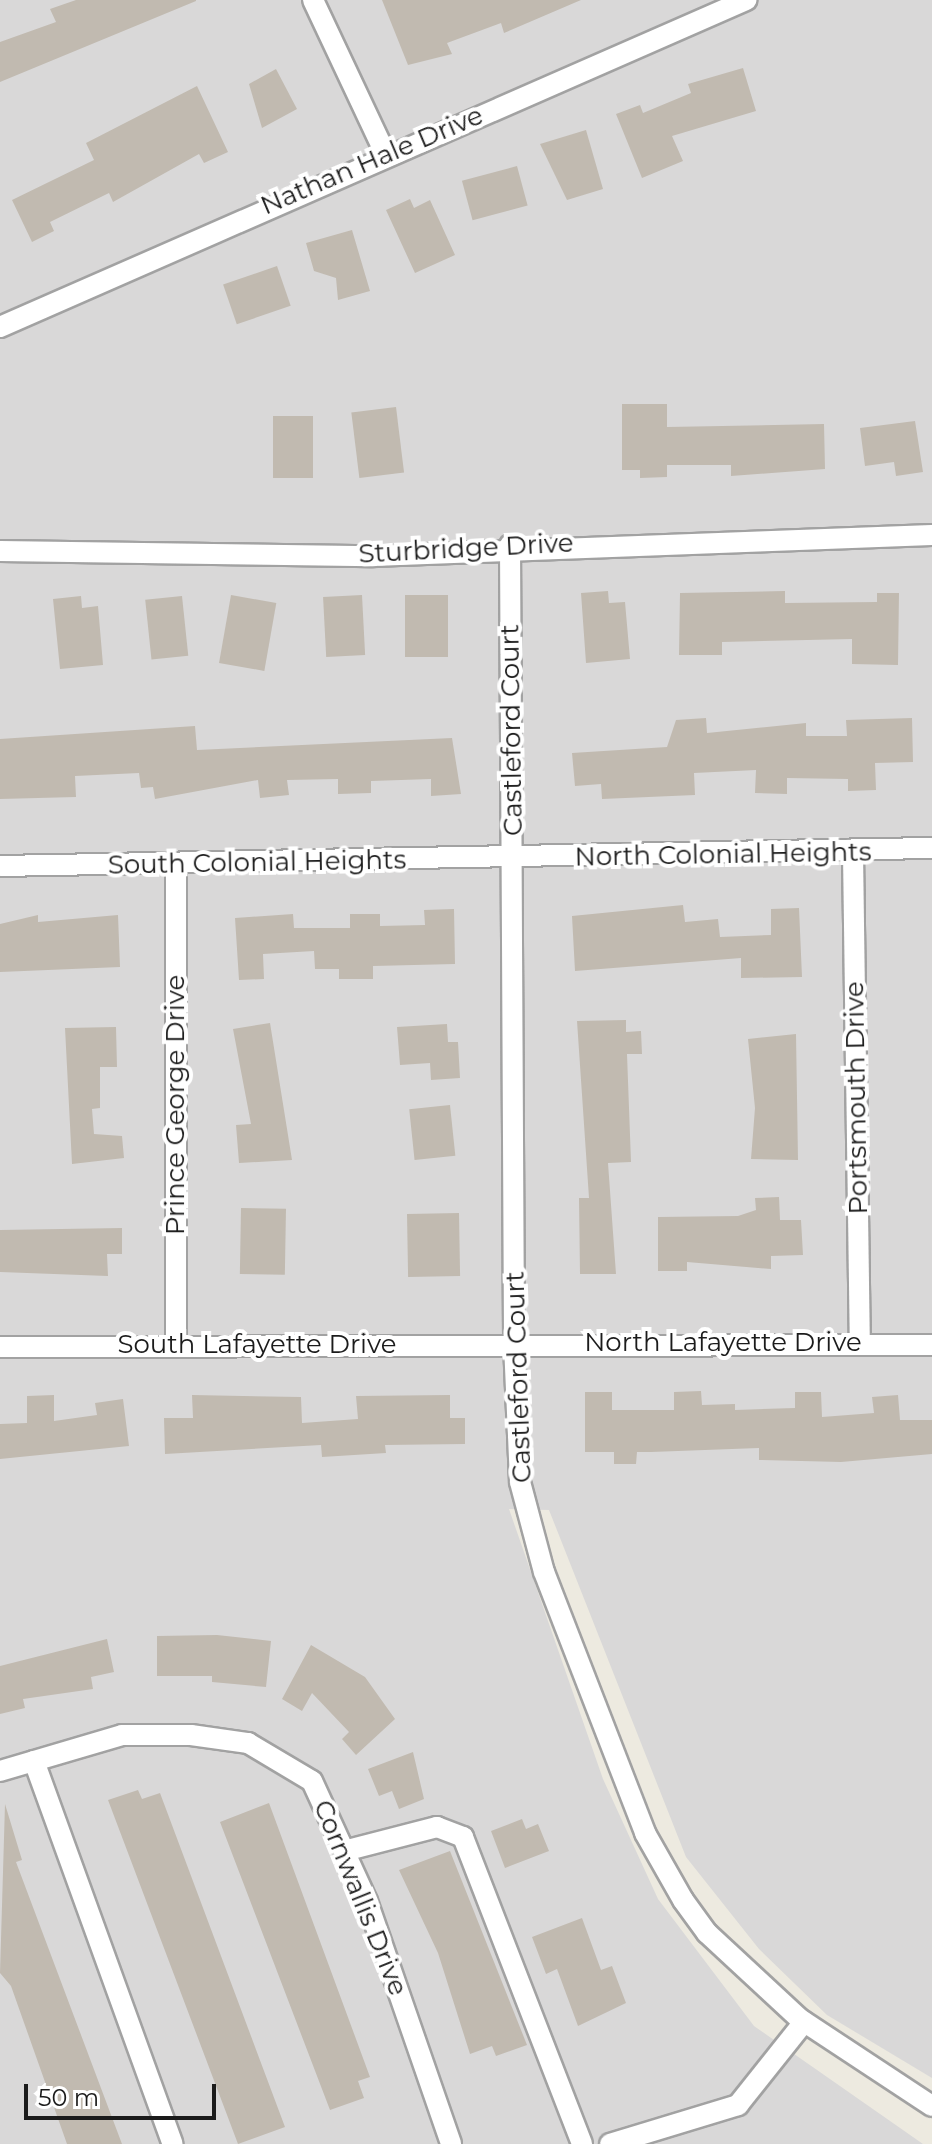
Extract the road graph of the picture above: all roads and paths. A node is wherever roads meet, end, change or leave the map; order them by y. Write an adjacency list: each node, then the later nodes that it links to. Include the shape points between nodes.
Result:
1 (313, 0): 3 (street)
2 (746, 0): 3 (street, Nathan Hale Drive)
3 (386, 155): 4 (street, Nathan Hale Drive)
4 (0, 327)
5 (932, 535): 6 (street, Sturbridge Drive)
6 (510, 545): 7 (street, Sturbridge Drive, via 373,556); 10 (street, Castleford Court)
7 (0, 551)
8 (932, 848): 9 (street, North Colonial Heights)
9 (853, 853): 10 (street, North Colonial Heights); 13 (street, Portsmouth Drive)
10 (513, 859): 11 (street, South Colonial Heights); 14 (street, Castleford Court)
11 (176, 864): 12 (street, South Colonial Heights); 16 (street, Prince George Drive)
12 (0, 866)
13 (860, 1342): 14 (street, North Lafayette Drive); 15 (street, North Lafayette Drive)
14 (514, 1344): 16 (street, South Lafayette Drive); 21 (street, Castleford Court, via 520,1482 544,1572 645,1833 707,1933)
15 (932, 1345)
16 (176, 1346): 17 (street, South Lafayette Drive)
17 (0, 1347)
18 (34, 1761): 19 (street, Cornwallis Drive); 20 (street, Cornwallis Drive, via 122,1735 248,1743 312,1781); 23 (street)
19 (0, 1771)
20 (344, 1851): 24 (street, Cornwallis Drive); 25 (street, via 437,1827 463,1837)
21 (804, 2022): 22 (street, Castleford Court); 26 (street, via 738,2105)
22 (932, 2106)
23 (173, 2144)
24 (451, 2144)
25 (582, 2144)
26 (610, 2144)

